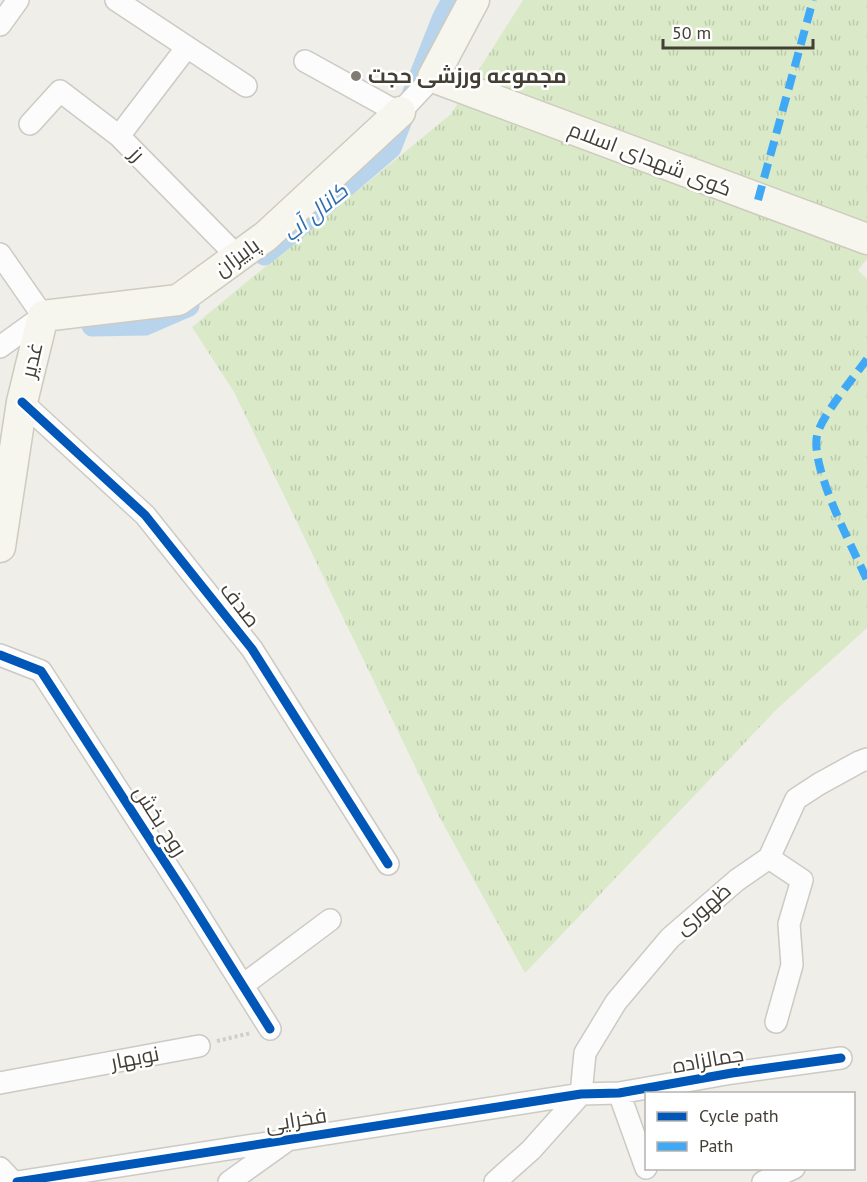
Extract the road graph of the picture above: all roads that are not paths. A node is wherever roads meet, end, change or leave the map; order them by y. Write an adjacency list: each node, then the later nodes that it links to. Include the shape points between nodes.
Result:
1 (116, 0): 5 (street)
2 (474, 0): 8 (main road, پاییزان)
3 (12, 2): 4 (street)
4 (0, 25)
5 (187, 47): 7 (street); 10 (street)
6 (305, 61): 8 (street)
7 (246, 86)
8 (412, 100): 11 (main road, کوی شهدای اسلام); 13 (main road, پاییزان, via 266,236)
9 (30, 124): 10 (street, رز, via 60,91)
10 (120, 136): 13 (street, رز)
11 (867, 239)
12 (0, 254): 14 (street)
13 (237, 256): 14 (main road, پاییزان, via 178,300)
14 (43, 316): 15 (street); 16 (main road, غدیر)
15 (0, 347)
16 (22, 402): 17 (main road, غدیر); 21 (street, صدف, via 145,515 238,632)
17 (0, 546)
18 (0, 655): 23 (street, روح بخش, via 41,671)
19 (867, 759): 20 (street, via 796,800)
20 (769, 858): 24 (street, via 802,880 789,924 792,965); 31 (street, ظهوری, via 686,922 616,1002 585,1053)
21 (388, 864)
22 (330, 920): 23 (street)
23 (243, 985): 25 (street, روح بخش)
24 (776, 1022)
25 (270, 1029)
26 (199, 1046): 28 (street, نوبهار)
27 (841, 1058): 29 (street, جمالزاده)
28 (0, 1083)
29 (734, 1083): 30 (street, جمالزاده)
30 (618, 1093): 31 (street, جمالزاده); 33 (street)
31 (580, 1095): 32 (street, فخرایی); 38 (street, via 531,1150)
32 (289, 1140): 36 (street, فخرایی); 37 (street)
33 (645, 1163)
34 (0, 1168): 36 (street)
35 (789, 1170): 39 (street)
36 (15, 1182)
37 (229, 1182)
38 (495, 1182)
39 (762, 1182)

